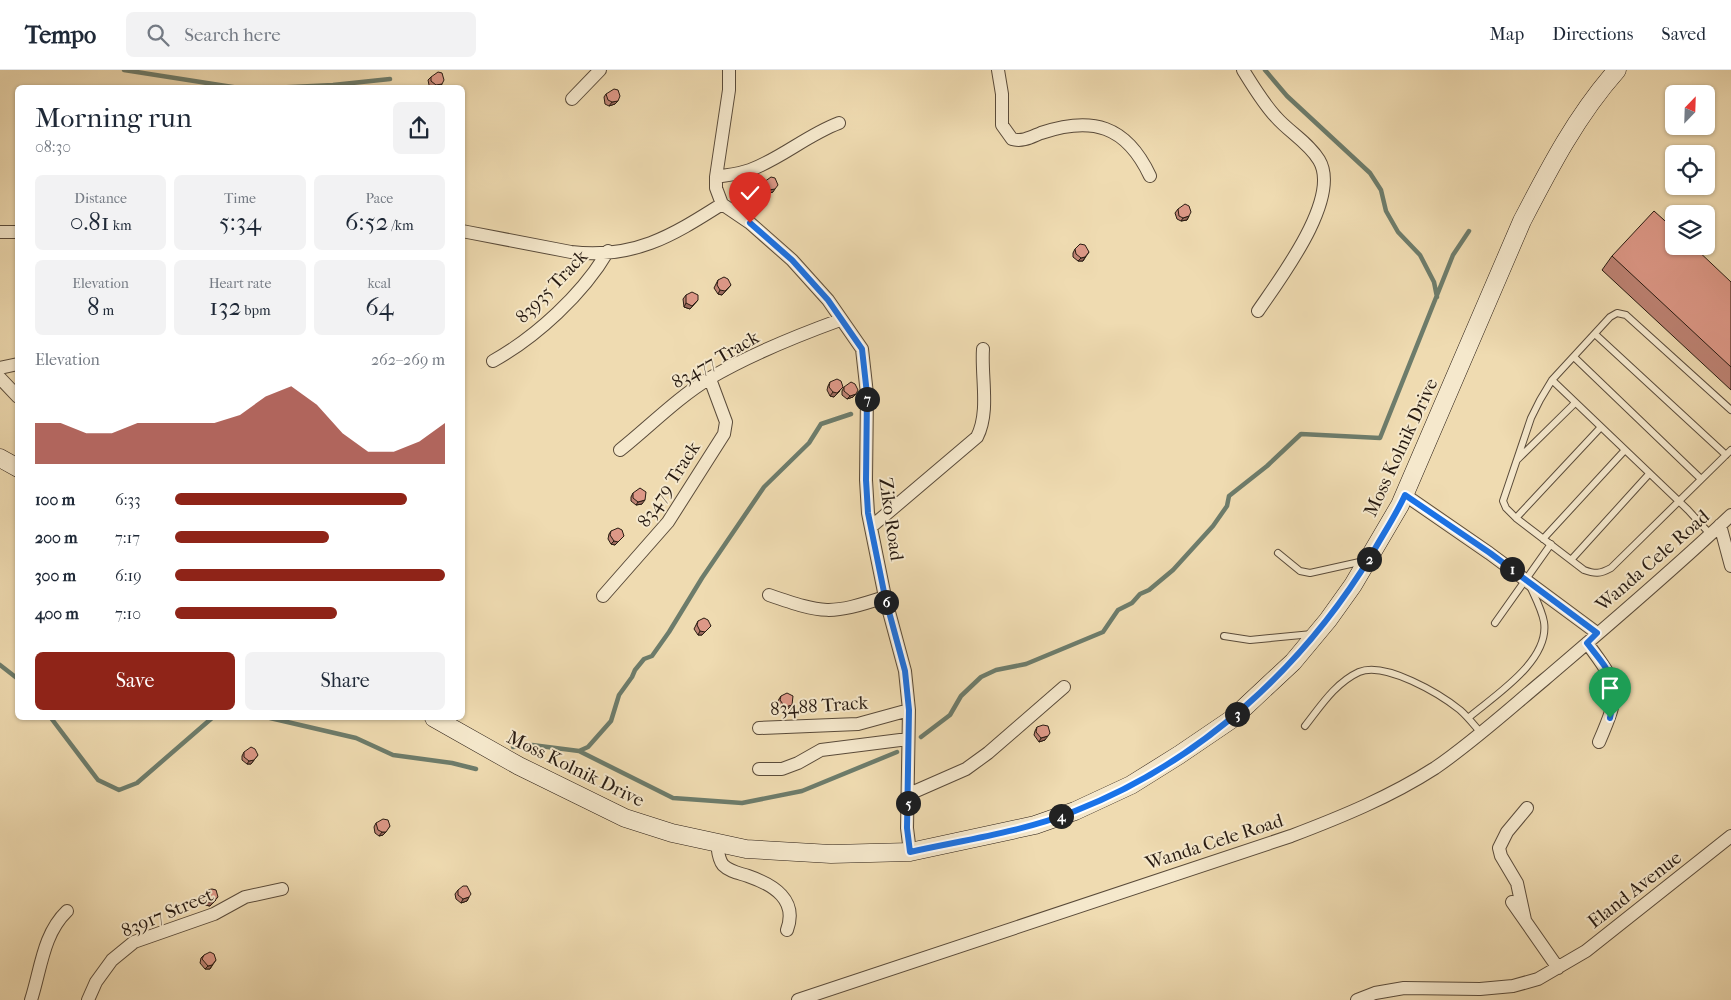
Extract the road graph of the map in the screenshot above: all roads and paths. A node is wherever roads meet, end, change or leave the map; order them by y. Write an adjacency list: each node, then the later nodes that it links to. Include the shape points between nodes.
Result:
1 (600, 70): 6 (street)
2 (729, 70): 9 (street)
3 (998, 70): 8 (street, via 1002,125 1012,139 1027,139 1066,126 1089,124 1102,127 1113,131 1142,159)
4 (1243, 70): 15 (street, via 1275,116 1320,161 1323,173 1321,198 1306,239)
5 (1617, 70): 38 (main road, Moss Kolnik Drive, via 1571,131 1522,221)
6 (572, 99)
7 (839, 123): 9 (street, via 750,170)
8 (1150, 176)
9 (716, 177): 10 (street)
10 (722, 204): 14 (street, 83935 Track, via 652,244); 16 (street, Ziko Road, via 750,223 792,260 828,300)
11 (0, 232): 12 (street)
12 (15, 232)
13 (465, 232): 14 (street, 83935 Track, via 571,252)
14 (608, 251): 20 (street, 83935 Track, via 596,271 544,325)
15 (1258, 311)
16 (840, 320): 24 (street, 83477 Track, via 788,340); 43 (street, Ziko Road, via 862,349 865,364 866,480)
17 (1596, 334): 19 (lane); 28 (lane, via 1610,317 1617,313 1626,315); 32 (lane)
18 (984, 349): 43 (street, via 984,418 977,437)
19 (1574, 357): 25 (lane); 37 (lane)
20 (493, 361)
21 (15, 365): 22 (street)
22 (0, 368)
23 (0, 378): 26 (street)
24 (710, 378): 30 (street, 83477 Track); 53 (street, 83479 Track, via 726,422 724,434 668,522)
25 (1552, 380): 27 (lane); 34 (lane, via 1531,418)
26 (15, 394)
27 (1575, 402): 29 (lane); 34 (lane)
28 (1731, 410)
29 (1601, 427): 31 (lane); 41 (lane)
30 (620, 450)
31 (1625, 450): 36 (lane); 45 (lane)
32 (1728, 453): 37 (lane)
33 (0, 458): 35 (main road)
34 (1517, 461): 41 (lane, via 1502,501)
35 (15, 466)
36 (1650, 474): 39 (lane); 50 (lane)
37 (1701, 478): 39 (lane)
38 (1405, 495): 49 (main road, Moss Kolnik Drive); 51 (street, Wanda Cele Road)
39 (1678, 500): 44 (lane); 50 (lane, via 1603,573 1584,570)
40 (1731, 515): 42 (street, Wanda Cele Road)
41 (1516, 518): 45 (lane)
42 (1720, 525): 44 (street, Wanda Cele Road); 48 (street)
43 (871, 526): 54 (street, Ziko Road)
44 (1710, 534): 57 (street, Wanda Cele Road)
45 (1543, 539): 46 (lane)
46 (1551, 544): 50 (lane); 51 (lane)
47 (1278, 554): 49 (lane, via 1300,571 1310,574)
48 (1730, 559)
49 (1368, 560): 56 (main road, Moss Kolnik Drive)
50 (1571, 560)
51 (1526, 580): 55 (lane); 57 (street, Wanda Cele Road); 62 (lane, via 1544,624 1538,654 1521,673)
52 (769, 595): 54 (street, via 827,612)
53 (603, 596)
54 (885, 597): 61 (street, Ziko Road, via 905,671)
55 (1495, 623)
56 (1317, 633): 58 (lane, via 1250,640); 74 (main road, Moss Kolnik Drive, via 1293,662 1232,719 1130,785 1075,811 1035,825)
57 (1597, 633): 59 (street, Wanda Cele Road)
58 (1224, 636)
59 (1587, 643): 66 (street, Wanda Cele Road); 68 (street, via 1610,672 1614,686 1610,718)
60 (1064, 687): 70 (street, via 966,769)
61 (909, 710): 65 (street, 83488 Track, via 858,724); 67 (street, Ziko Road)
62 (1468, 718): 64 (lane, via 1425,688 1391,673 1370,670 1361,671 1337,686); 66 (lane)
63 (438, 720): 73 (main road, Moss Kolnik Drive, via 519,766 625,818)
64 (1305, 726)
65 (759, 728)
66 (1481, 733): 83 (street, Wanda Cele Road, via 1435,767 1339,818)
67 (908, 739): 69 (street, via 821,750 782,769); 70 (street, Ziko Road)
68 (1599, 742)
69 (758, 769)
70 (908, 794): 74 (street, Ziko Road)
71 (1527, 808): 78 (street, via 1507,832 1499,848 1517,883)
72 (1731, 836): 80 (street, Eland Avenue, via 1586,951)
73 (717, 843): 74 (main road, Moss Kolnik Drive, via 746,849 831,854); 79 (street, via 724,866 762,881 788,902 792,916)
74 (910, 852)
75 (282, 890): 82 (street, 83917 Street, via 246,897 214,914 134,942 112,960)
76 (1512, 902): 78 (street)
77 (66, 910): 81 (street, via 48,936)
78 (1525, 920): 80 (street)
79 (787, 930)
80 (1558, 968): 84 (street, Eland Avenue, via 1538,979 1513,986 1404,988)
81 (31, 1000)
82 (88, 1000)
83 (798, 1000)
84 (1357, 1000)

